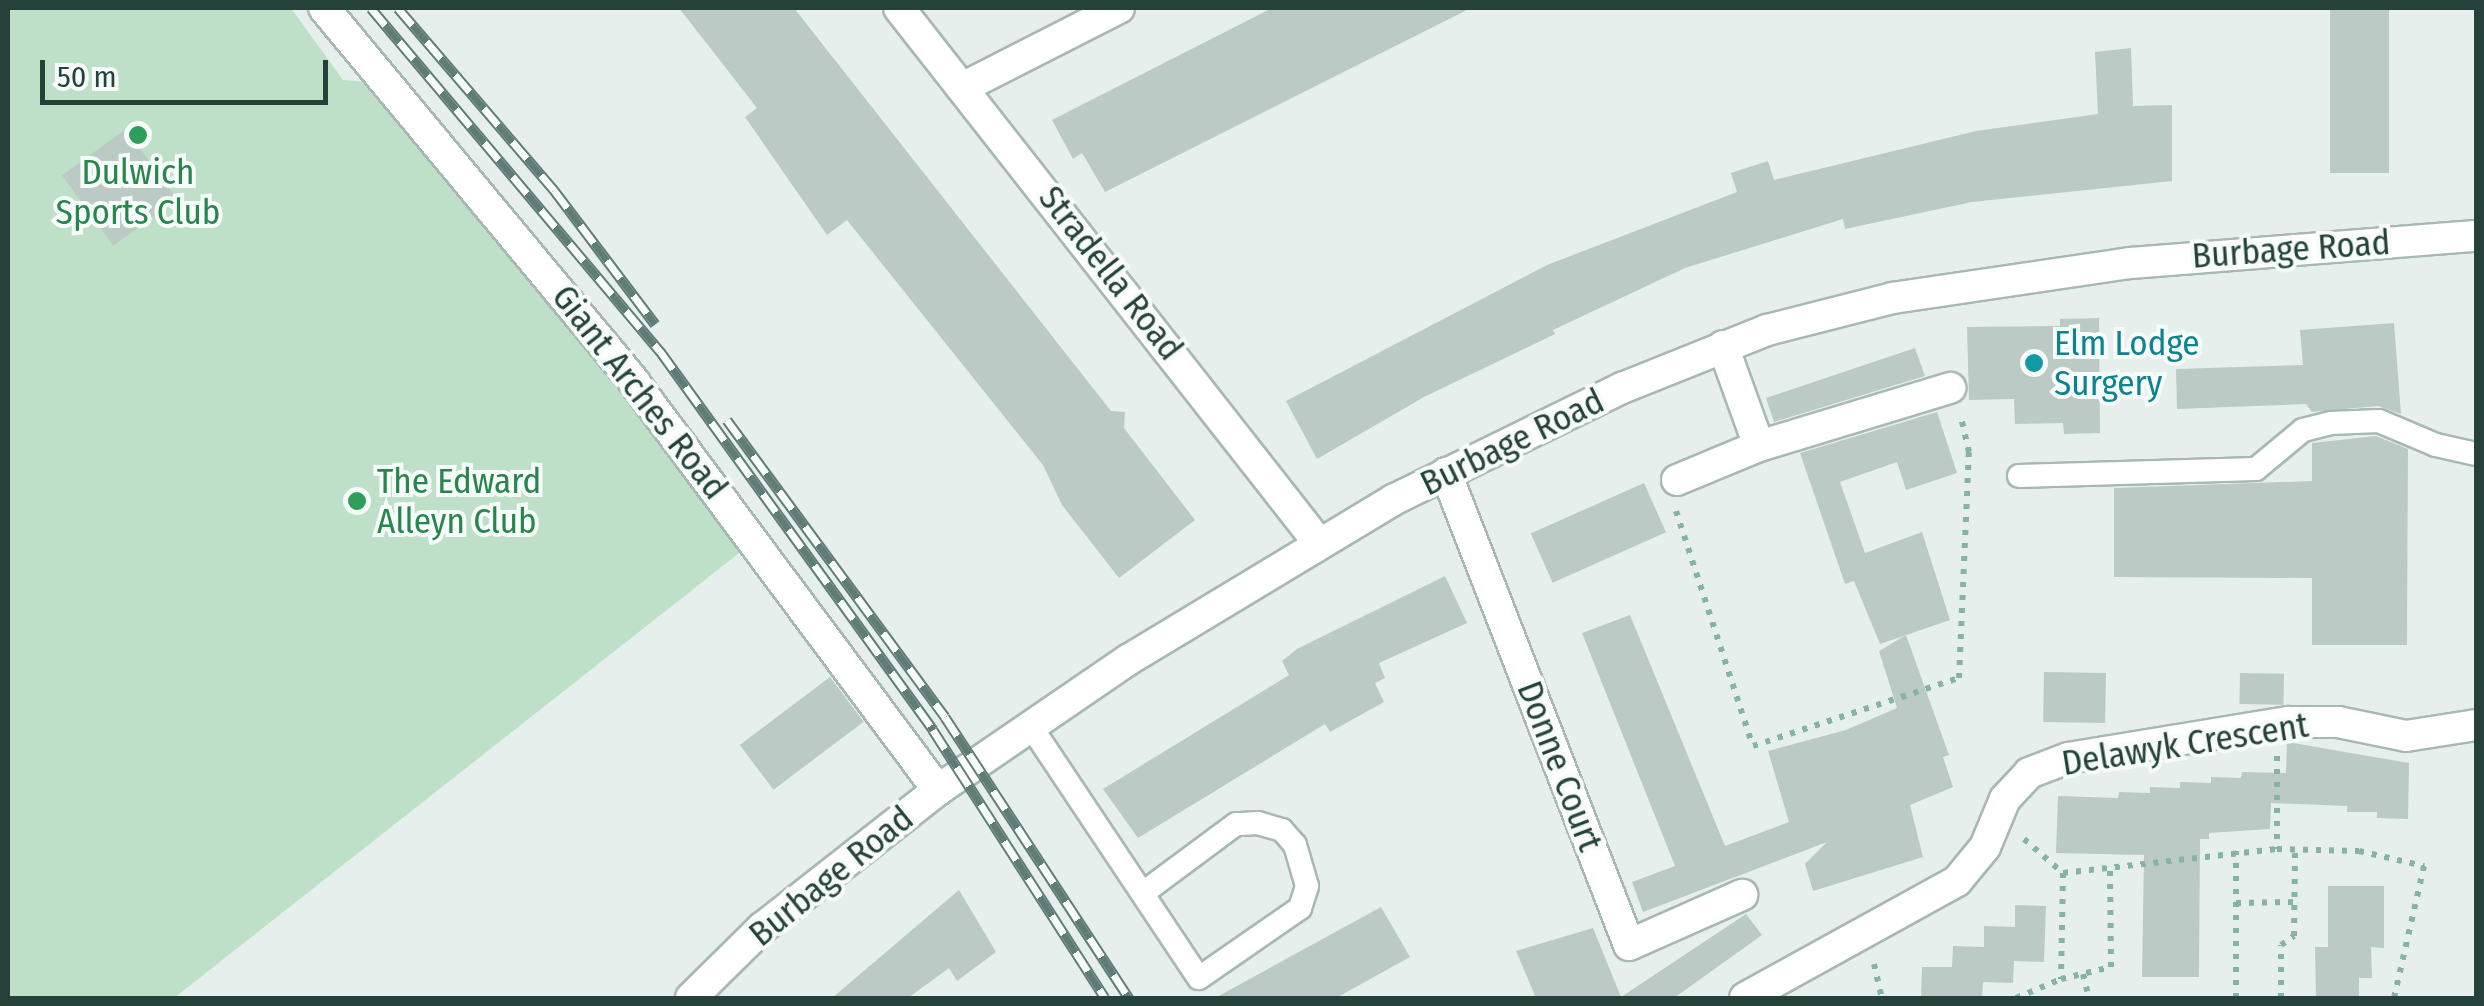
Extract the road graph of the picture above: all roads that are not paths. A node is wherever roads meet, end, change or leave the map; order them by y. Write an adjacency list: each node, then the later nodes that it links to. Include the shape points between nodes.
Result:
1 (324, 8): 16 (street, Giant Arches Road, via 634,382)
2 (900, 8): 4 (street, Stradella Road)
3 (1118, 8): 4 (street)
4 (964, 87): 13 (street, Stradella Road)
5 (2476, 236): 6 (street, Burbage Road, via 2078,270 1893,298 1806,317)
6 (1722, 346): 8 (street); 10 (street, Burbage Road)
7 (1950, 388): 8 (street)
8 (1759, 446): 12 (street)
9 (2476, 454): 11 (lane, via 2436,446 2380,421 2332,423 2303,430 2256,469)
10 (1446, 472): 13 (street, Burbage Road); 18 (street, Donne Court, via 1629,945)
11 (2019, 476)
12 (1677, 480)
13 (1318, 542): 14 (street, Burbage Road)
14 (1030, 725): 16 (street, Burbage Road); 17 (lane)
15 (2474, 726): 20 (street, Delawyk Crescent, via 2406,736 2338,722 2271,725 2068,758 2030,774 2004,799 1985,847 1957,881)
16 (938, 790): 19 (street, Burbage Road, via 762,928)
17 (1143, 893): 17 (lane, via 1199,978 1300,908 1307,886 1295,845 1282,830 1258,823 1236,824)
18 (1742, 894)
19 (691, 998)
20 (1745, 998)

